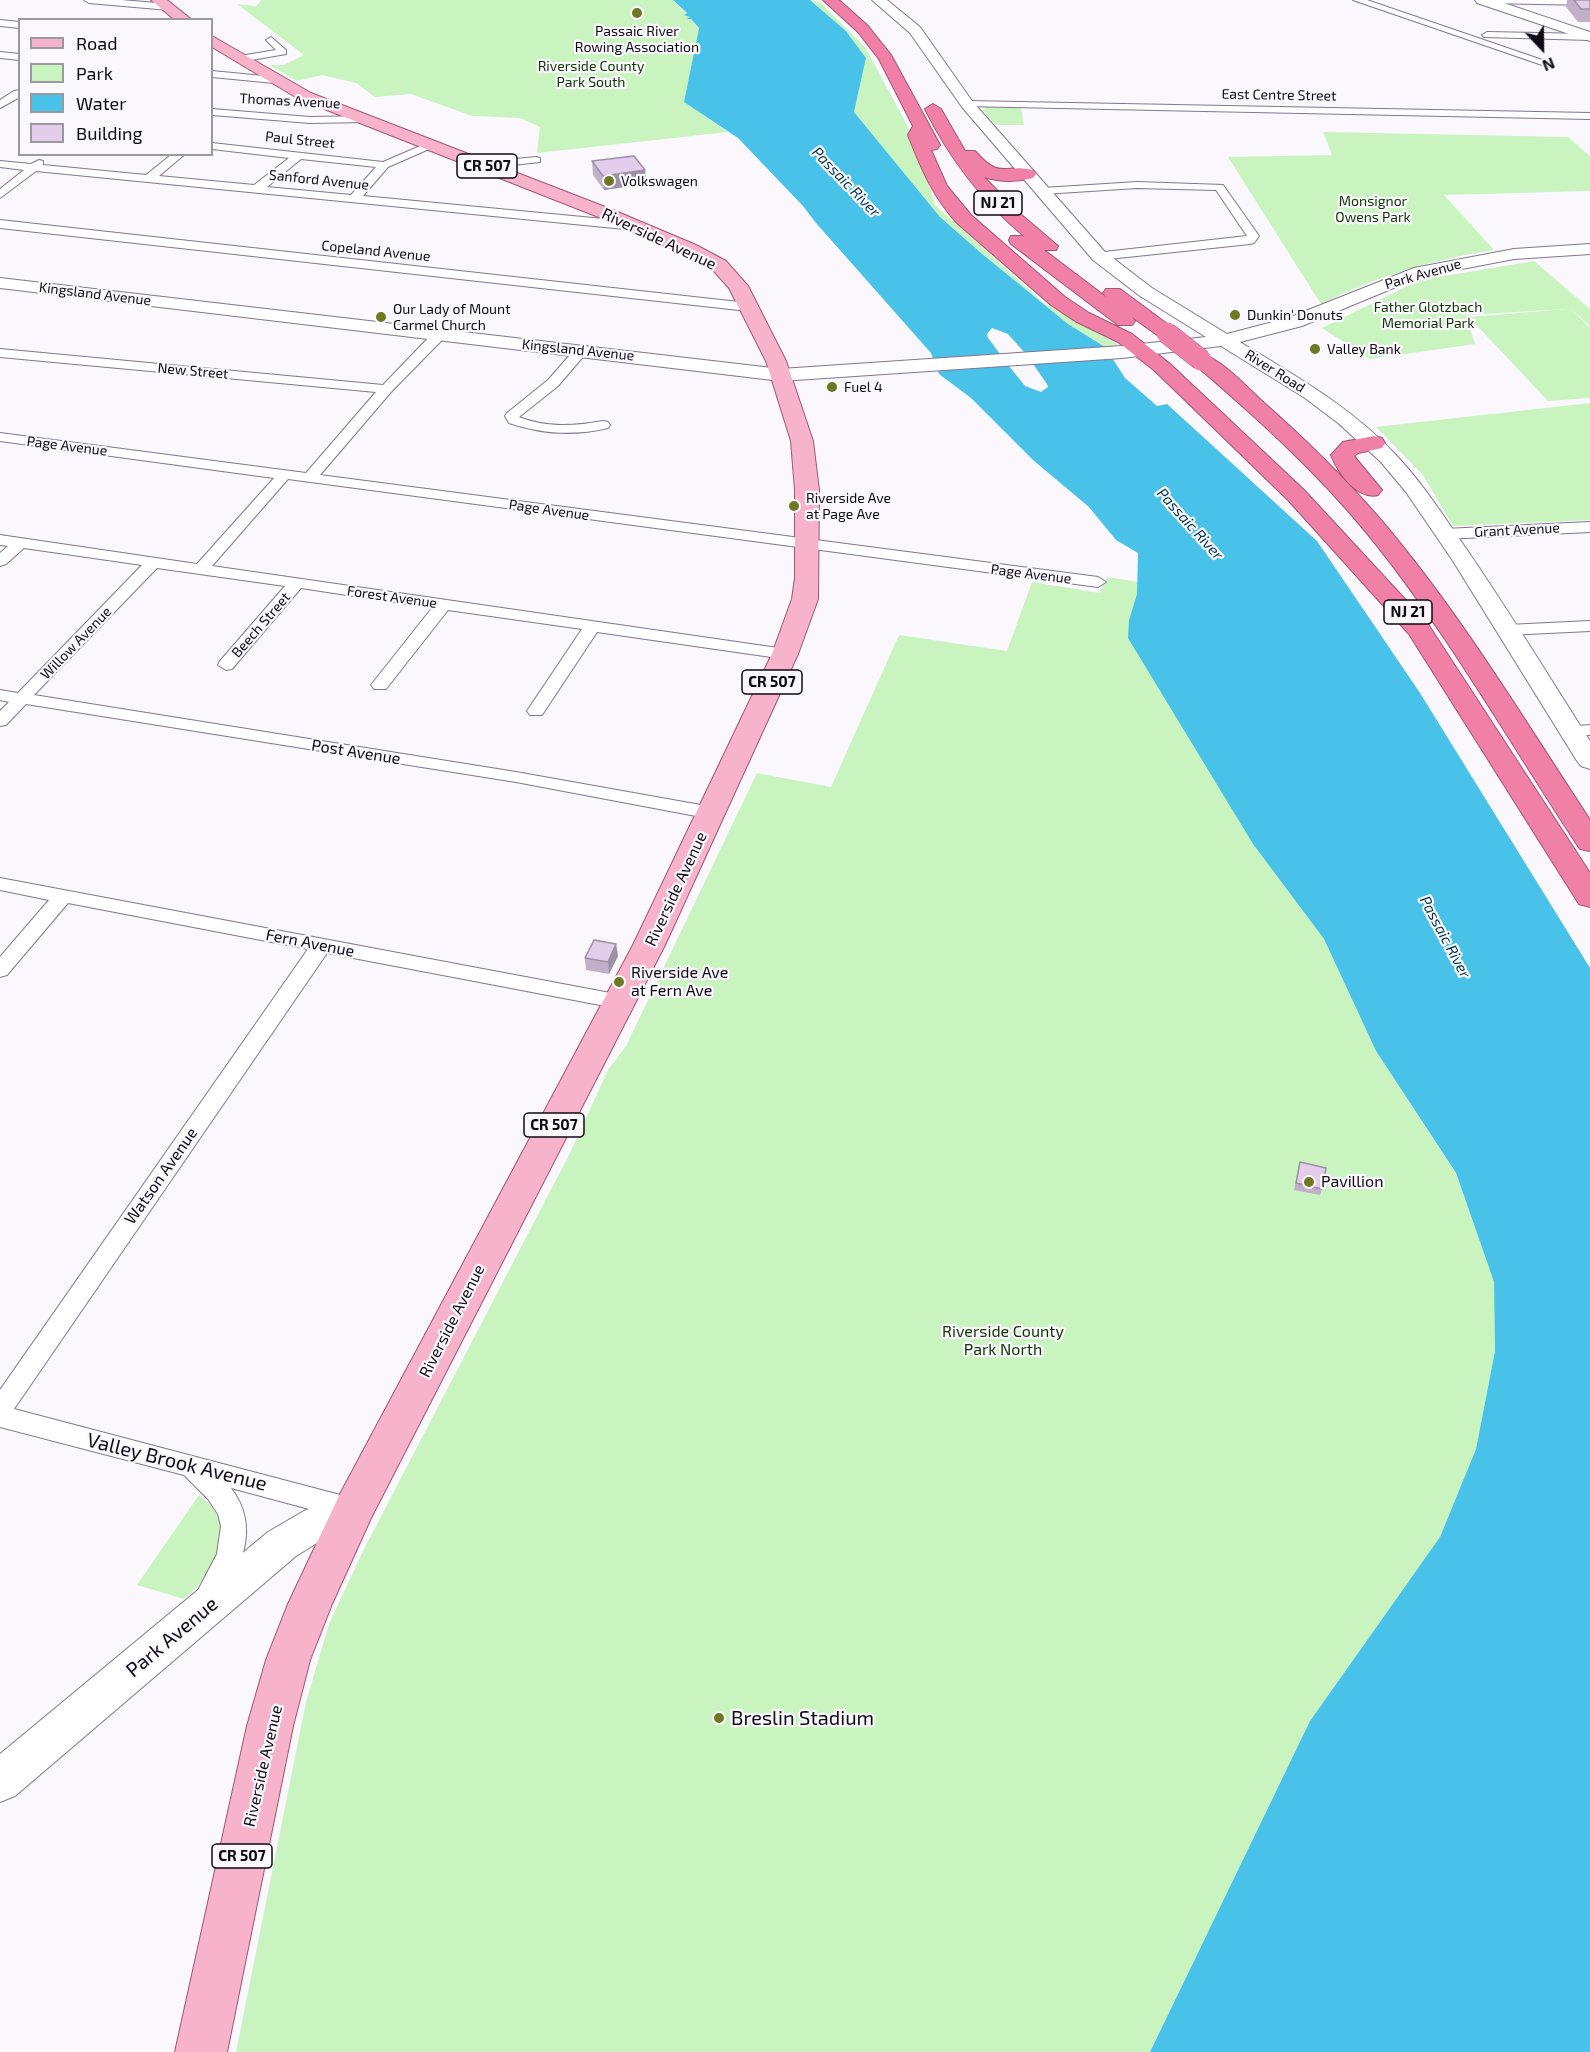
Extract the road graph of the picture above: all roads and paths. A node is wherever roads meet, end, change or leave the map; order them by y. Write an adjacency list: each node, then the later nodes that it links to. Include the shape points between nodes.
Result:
1 (89, 0): 8 (street)
2 (830, 0): 57 (highway, via 862,29 898,78 921,126 916,135 938,186 957,212 1058,301)
3 (848, 0): 20 (highway, via 884,32)
4 (879, 0): 26 (main road, River Road, via 911,25)
5 (1358, 0): 12 (street)
6 (1484, 0): 7 (street); 13 (main road)
7 (1590, 2)
8 (164, 3): 9 (main road)
9 (183, 18)
10 (0, 23): 11 (street)
11 (18, 25)
12 (1466, 35): 13 (street); 19 (street)
13 (1590, 37)
14 (271, 40): 18 (street, via 283,52)
15 (213, 43): 18 (main road, Riverside Avenue / CR 507)
16 (0, 55): 17 (street)
17 (18, 57)
18 (240, 59): 22 (main road, Riverside Avenue / CR 507)
19 (1550, 64)
20 (910, 67)
21 (213, 74): 22 (street)
22 (274, 80): 31 (main road, Riverside Avenue / CR 507)
23 (0, 92): 24 (street)
24 (18, 94)
25 (18, 95): 27 (street)
26 (966, 104): 30 (street, East Centre Street); 43 (main road, River Road)
27 (0, 105)
28 (213, 111): 29 (street, Thomas Avenue)
29 (233, 114): 31 (street, Thomas Avenue, via 310,120); 32 (street)
30 (1590, 116)
31 (366, 119): 33 (main road, Riverside Avenue / CR 507)
32 (219, 125)
33 (432, 144): 40 (street); 41 (main road, Riverside Avenue / CR 507)
34 (213, 146): 35 (street, Paul Street)
35 (299, 155): 40 (street, Paul Street); 45 (street)
36 (47, 156): 42 (street)
37 (177, 156): 44 (street)
38 (536, 160): 41 (street)
39 (0, 164): 42 (street, Sanford Avenue)
40 (384, 165): 48 (street)
41 (485, 165): 50 (main road, Riverside Avenue / CR 507)
42 (32, 167): 44 (street, Sanford Avenue); 47 (street)
43 (1027, 174): 46 (main road, River Road); 60 (highway, NJ 21, bridge, via 1003,176 984,172 928,98 962,163 995,201 1167,333)
44 (148, 179): 45 (street, Sanford Avenue)
45 (257, 189): 48 (street, Sanford Avenue)
46 (1043, 191): 52 (main road, River Road); 52 (street, via 1137,185 1219,187 1253,236 1250,240)
47 (0, 195)
48 (354, 199): 50 (street, Sanford Avenue)
49 (0, 224): 54 (street, Copeland Avenue)
50 (635, 226): 54 (main road, Riverside Avenue / CR 507, via 719,265 738,286)
51 (1590, 249): 56 (main road, Park Avenue, via 1464,261 1374,289 1295,322)
52 (1099, 256): 56 (main road, River Road, via 1137,286)
53 (0, 283): 55 (main road, Kingsland Avenue)
54 (748, 307): 61 (main road, Riverside Avenue / CR 507)
55 (438, 336): 58 (main road, Kingsland Avenue); 62 (street)
56 (1225, 340): 57 (main road, Park Avenue); 65 (main road, River Road, via 1312,394)
57 (1137, 346): 60 (highway, NJ 21); 61 (main road, Kingsland Avenue); 84 (highway, via 1296,495)
58 (581, 351): 61 (main road, Kingsland Avenue); 63 (street, via 553,383 512,416 522,423 546,427 580,430)
59 (0, 353): 62 (street, New Street)
60 (1191, 362): 84 (highway, NJ 21, via 1308,484 1367,555); 95 (highway, NJ 21, via 1292,439 1388,544 1452,632)
61 (781, 375): 74 (main road, Riverside Avenue / CR 507, via 802,441)
62 (386, 389): 67 (street)
63 (603, 425)
64 (0, 437): 66 (street, Page Avenue)
65 (1374, 443): 68 (highway, via 1344,450 1342,459); 70 (main road, River Road, via 1400,471)
66 (285, 474): 67 (street, Page Avenue); 77 (street)
67 (310, 478): 74 (street, Page Avenue)
68 (1385, 506)
69 (1590, 526): 70 (street, Grant Avenue)
70 (1444, 534): 83 (main road, River Road)
71 (0, 540): 73 (street, Forest Avenue)
72 (1415, 542): 95 (highway, via 1490,654)
73 (20, 543): 75 (street); 76 (street, Forest Avenue)
74 (808, 545): 78 (street, Page Avenue); 85 (main road, Riverside Avenue / CR 507, via 805,599)
75 (0, 561)
76 (152, 564): 77 (street, Forest Avenue); 89 (street, Willow Avenue)
77 (200, 570): 79 (street, Forest Avenue)
78 (1098, 582)
79 (296, 584): 80 (street, Forest Avenue); 86 (street, Beech Street)
80 (443, 604): 81 (street, Forest Avenue); 87 (street)
81 (593, 626): 85 (street, Forest Avenue); 90 (street)
82 (1590, 626): 83 (street)
83 (1508, 630): 92 (main road, River Road)
84 (1423, 634): 98 (highway, NJ 21)
85 (785, 654): 94 (main road, Riverside Avenue / CR 507)
86 (226, 665)
87 (380, 685)
88 (0, 695): 89 (street, Post Avenue)
89 (22, 699): 91 (street, Willow Avenue); 94 (street, Post Avenue, via 516,777)
90 (536, 711)
91 (0, 721)
92 (1580, 731): 93 (main road, River Road)
93 (1590, 761)
94 (712, 813): 101 (main road, Riverside Avenue / CR 507)
95 (1590, 840)
96 (0, 884): 97 (street, Fern Avenue)
97 (64, 896): 99 (street, Fern Avenue); 100 (street)
98 (1590, 897)
99 (321, 946): 101 (street, Fern Avenue); 102 (street, Watson Avenue)
100 (0, 970)
101 (621, 1002): 105 (main road, Riverside Avenue / CR 507)
102 (0, 1406)
103 (0, 1416): 104 (street, Valley Brook Avenue)
104 (186, 1464): 105 (street, Valley Brook Avenue); 106 (street, via 211,1481 229,1505 236,1536 213,1591)
105 (354, 1509): 106 (main road, Park Avenue, via 317,1522 282,1544); 108 (main road, Riverside Avenue / CR 507, via 309,1604 282,1682)
106 (172, 1636): 107 (main road, Park Avenue)
107 (0, 1781)
108 (201, 2052)

